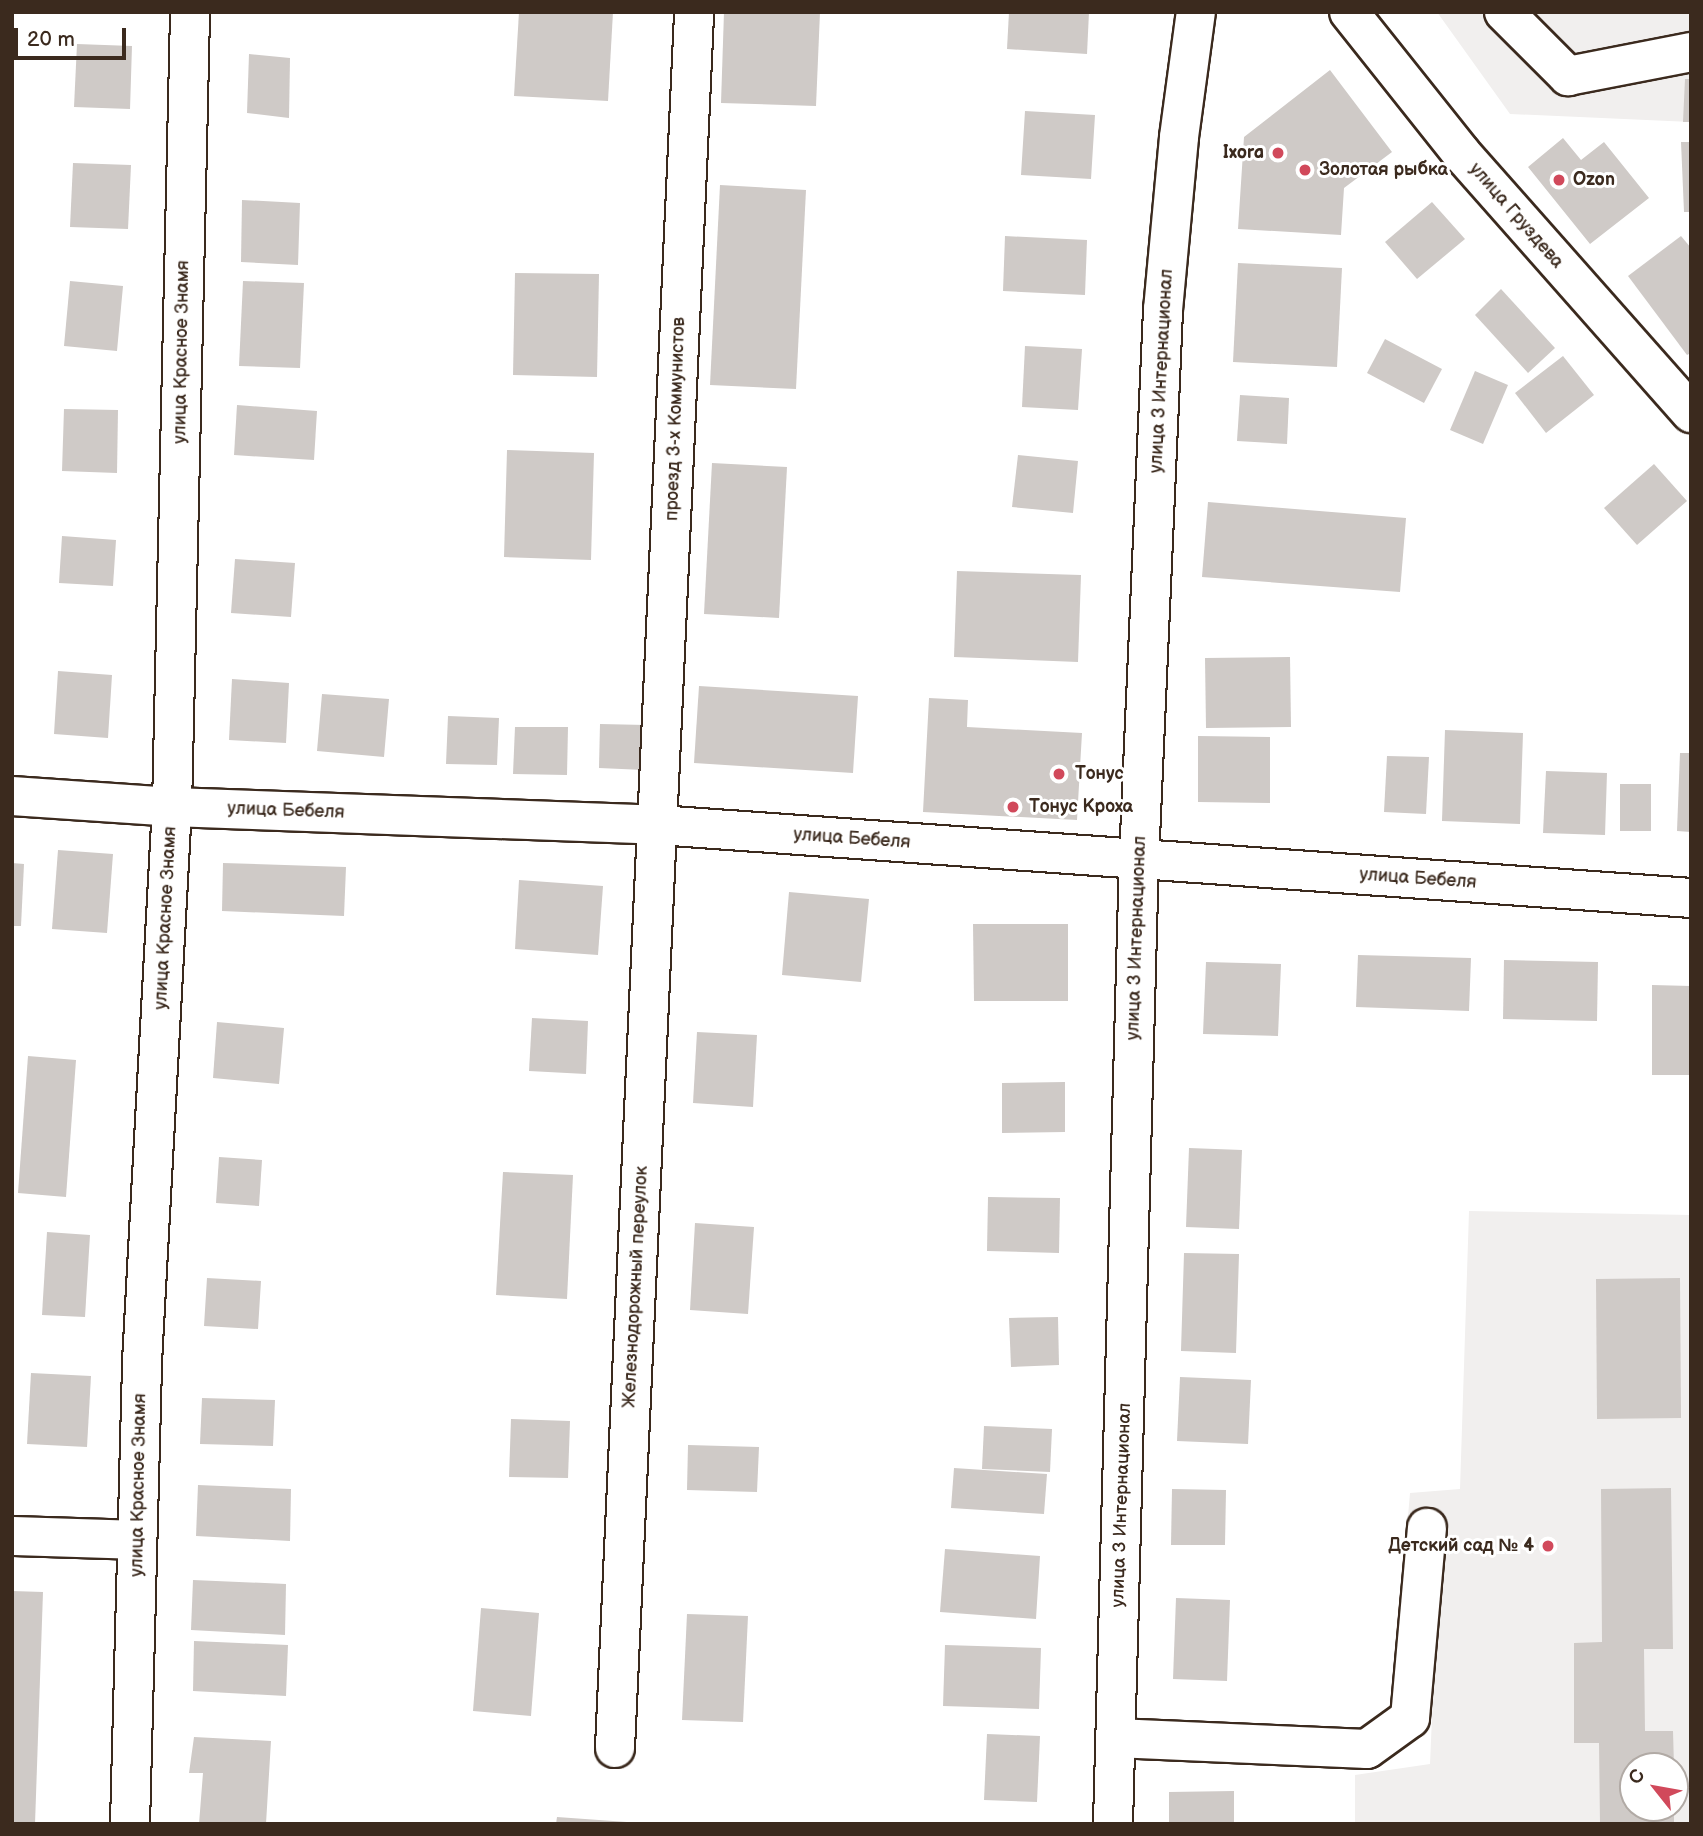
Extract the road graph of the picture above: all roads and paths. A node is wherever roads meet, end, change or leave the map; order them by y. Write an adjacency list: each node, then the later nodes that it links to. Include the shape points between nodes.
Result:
1 (190, 12): 9 (street, улица Красное Знамя)
2 (694, 12): 10 (street, проезд 3-х Коммунистов)
3 (1196, 12): 11 (street, улица 3 Интернационал, via 1163,310)
4 (1349, 12): 7 (street, улица Груздева, via 1462,154)
5 (1504, 12): 6 (street, via 1568,76)
6 (1691, 52)
7 (1691, 413)
8 (12, 796): 9 (street, улица Бебеля)
9 (172, 807): 10 (street, улица Бебеля); 15 (street, улица Красное Знамя)
10 (658, 825): 11 (street, улица Бебеля); 17 (street, Железнодорожный переулок)
11 (1139, 859): 12 (street, улица Бебеля); 16 (street, улица 3 Интернационал)
12 (1691, 898)
13 (1427, 1528): 16 (street, via 1410,1718 1367,1749)
14 (12, 1536): 15 (street)
15 (137, 1540): 18 (street, улица Красное Знамя)
16 (1115, 1738): 19 (street, улица 3 Интернационал)
17 (615, 1748)
18 (130, 1824)
19 (1113, 1824)

